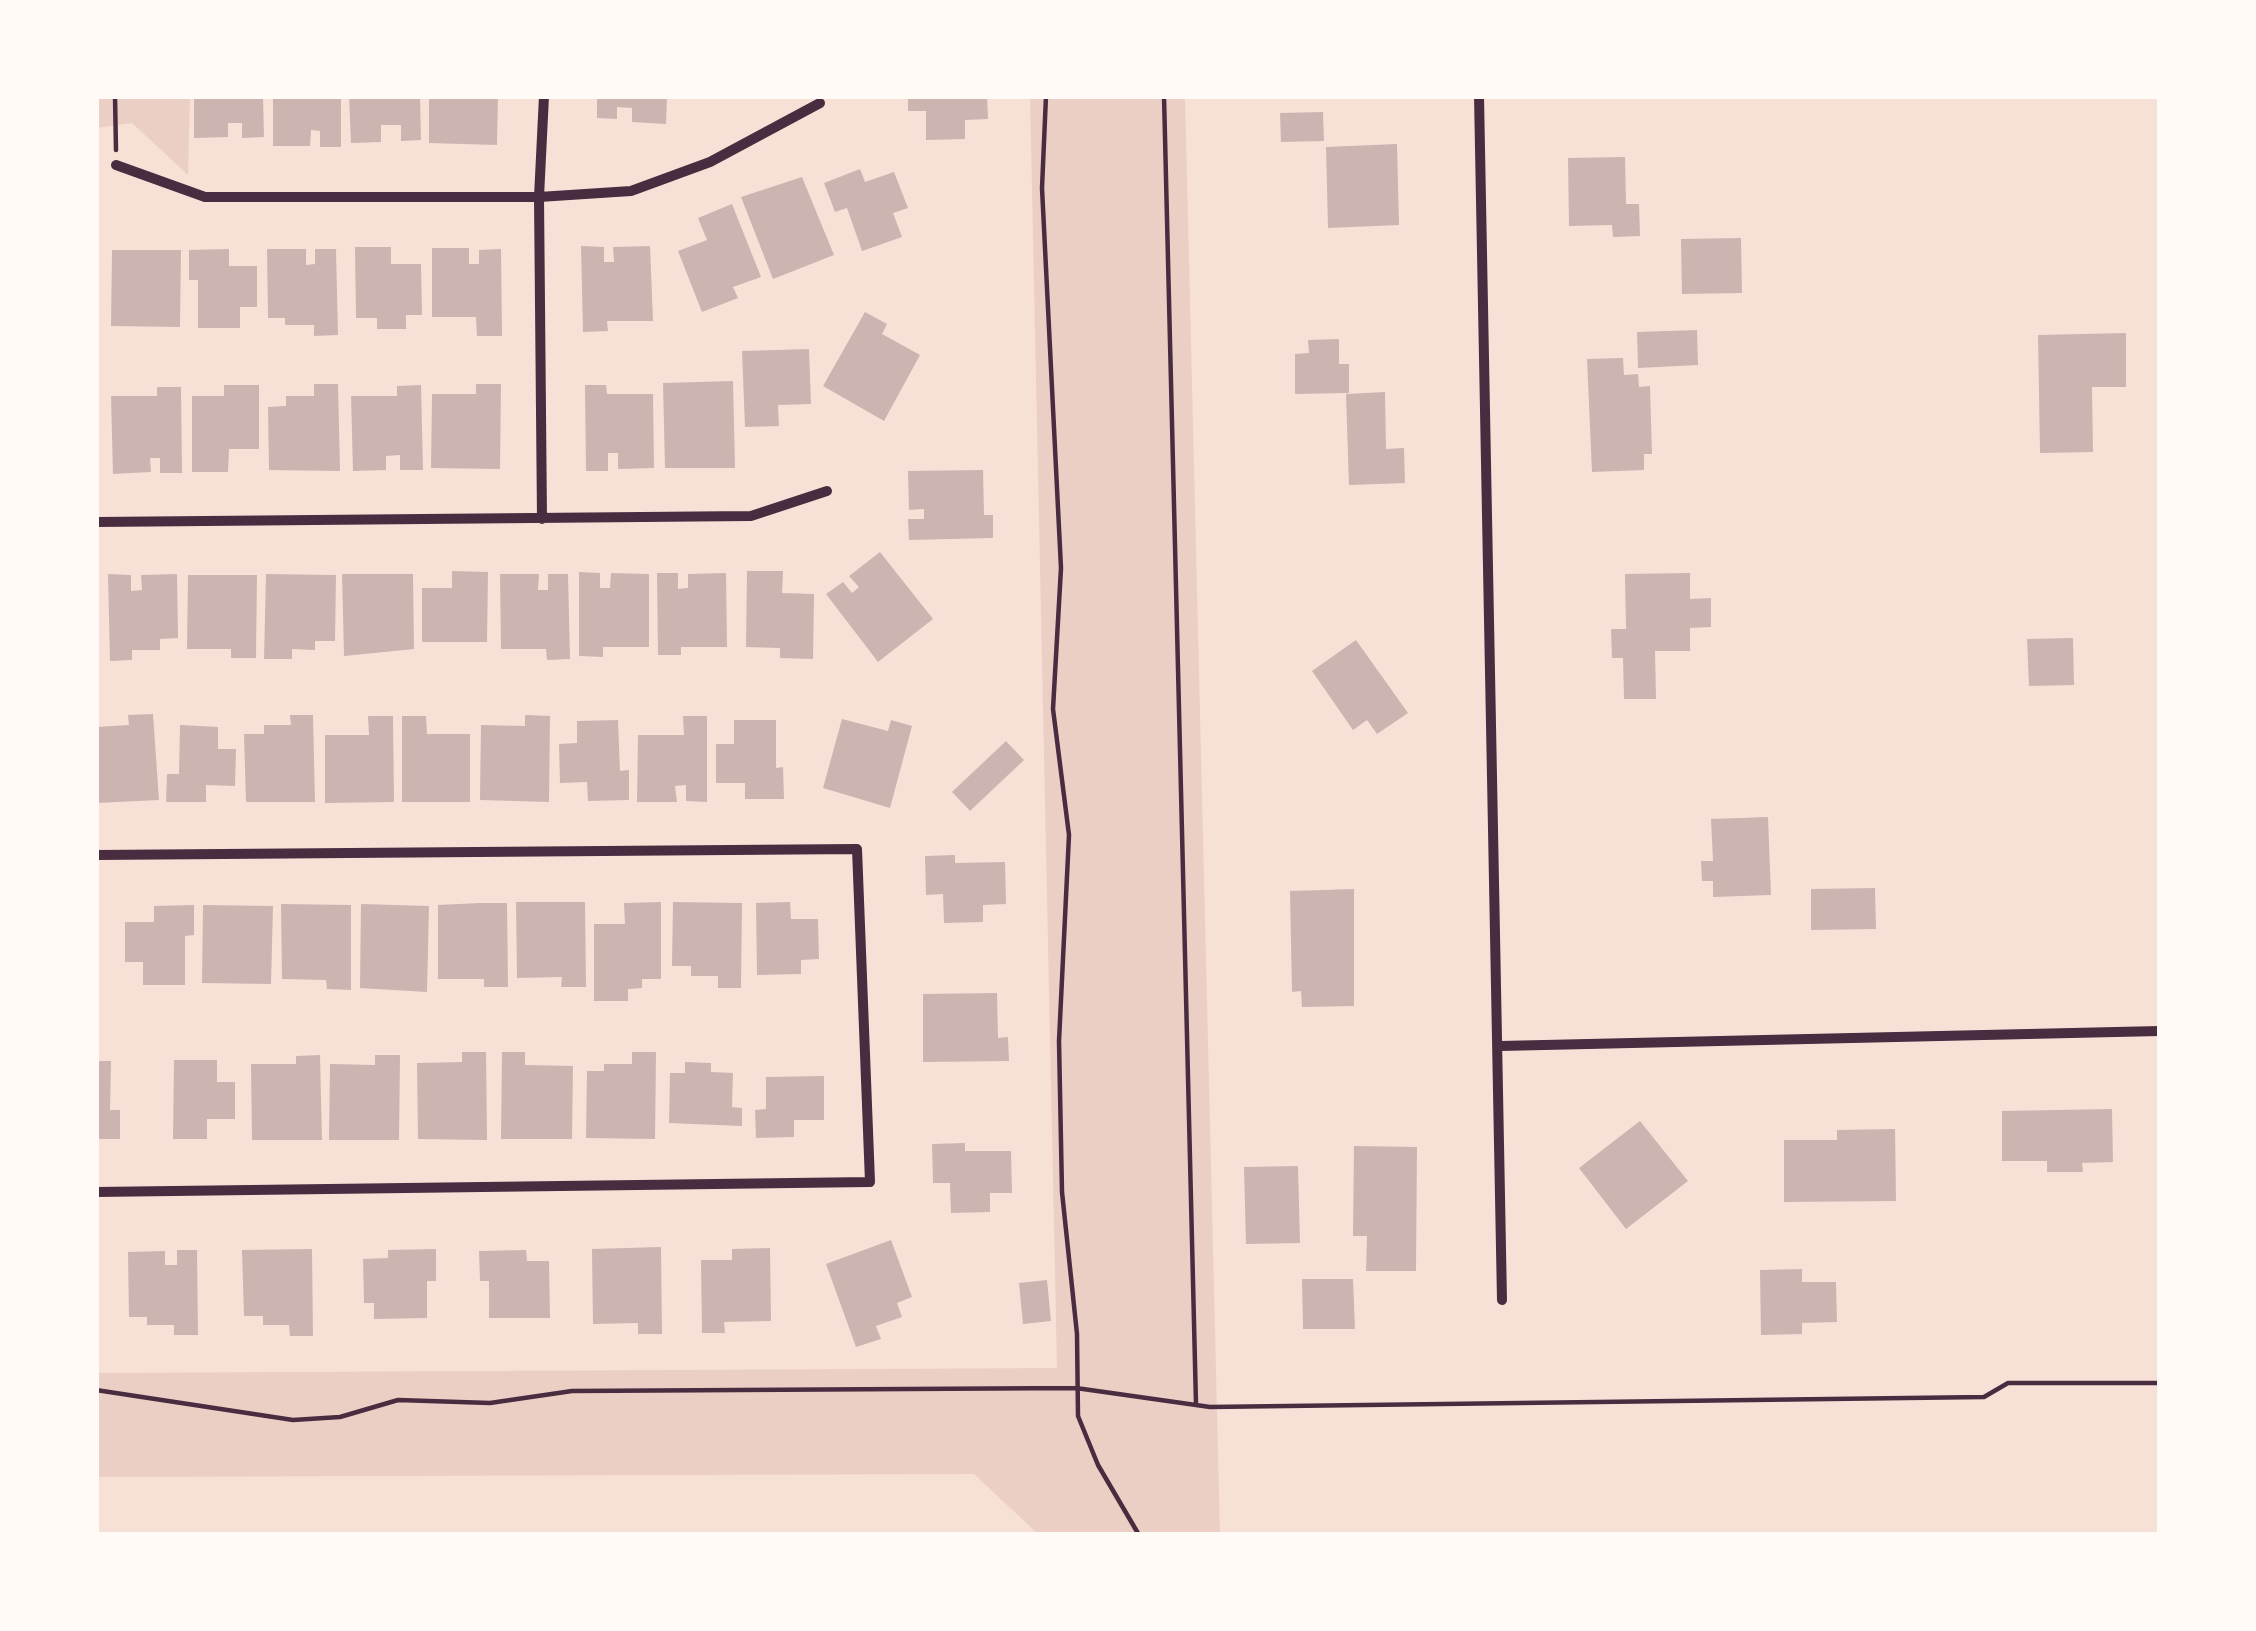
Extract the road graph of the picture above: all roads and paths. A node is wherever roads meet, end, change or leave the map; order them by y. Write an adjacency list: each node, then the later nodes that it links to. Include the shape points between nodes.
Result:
1 (115, 96): 7 (path)
2 (544, 96): 8 (street)
3 (1046, 96): 18 (path, via 1043,209 1061,568 1053,710 1069,835 1062,1192)
4 (1164, 96): 20 (path)
5 (1479, 96): 14 (street)
6 (820, 103): 8 (street, via 710,162 631,191)
7 (116, 165): 8 (street, via 205,197)
8 (539, 197): 10 (street)
9 (826, 491): 10 (street, via 751,516)
10 (542, 519): 11 (street)
11 (96, 522)
12 (96, 855): 15 (street, via 857,849 870,1182)
13 (2160, 1031): 14 (street)
14 (1500, 1046): 16 (street)
15 (96, 1192)
16 (1502, 1300)
17 (2160, 1383): 20 (path, via 2008,1383 1984,1397)
18 (1076, 1388): 19 (path, via 572,1391 490,1403 398,1400 293,1420); 20 (path); 21 (path, via 1084,1436)
19 (96, 1390)
20 (1196, 1405)
21 (1139, 1535)

